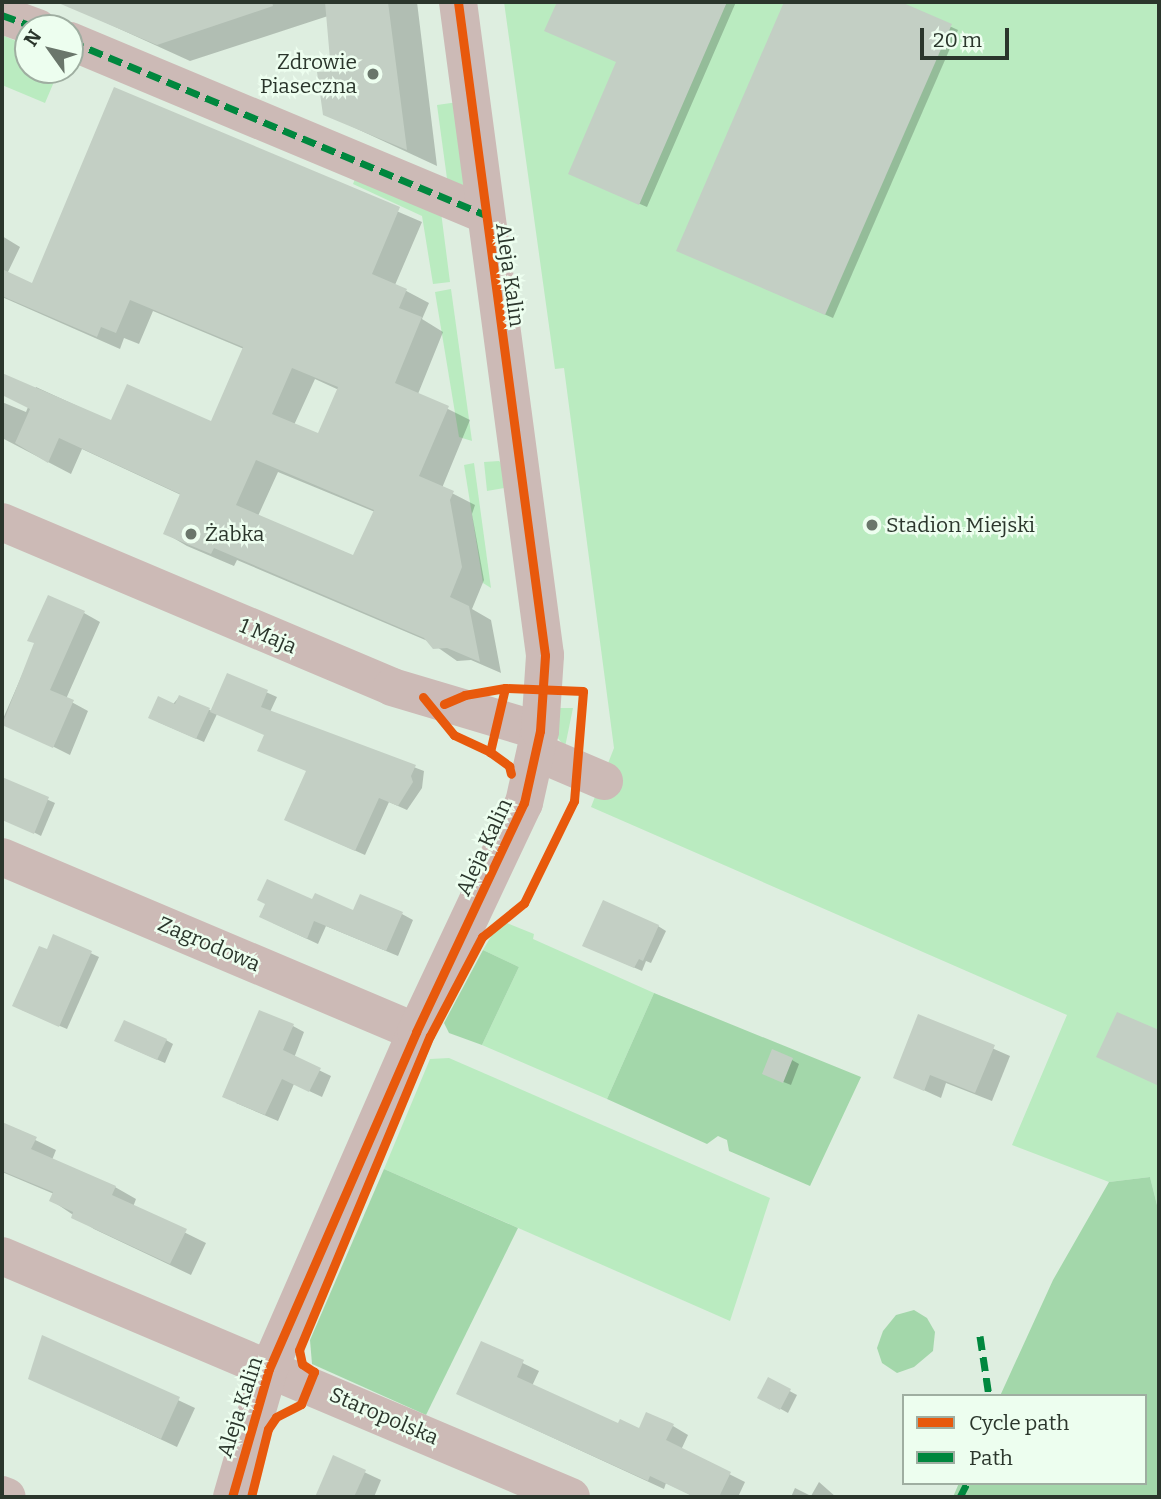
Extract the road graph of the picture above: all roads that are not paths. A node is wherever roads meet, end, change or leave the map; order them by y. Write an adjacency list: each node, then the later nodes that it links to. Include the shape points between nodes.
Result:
1 (458, 2): 3 (street, Aleja Kalin)
2 (84, 47): 3 (street)
3 (484, 214): 5 (street, Aleja Kalin, via 545,654)
4 (2, 522): 5 (street, 1 Maja, via 381,682)
5 (538, 742): 6 (street, 1 Maja); 8 (street, Aleja Kalin, via 524,803)
6 (604, 781)
7 (2, 857): 8 (street, Zagrodowa)
8 (416, 1032): 10 (street, Aleja Kalin)
9 (2, 1256): 10 (street, Staropolska)
10 (270, 1369): 13 (street, Aleja Kalin); 14 (street, Staropolska)
11 (2, 1495): 12 (street)
12 (7, 1497)
13 (232, 1497)
14 (571, 1497)

